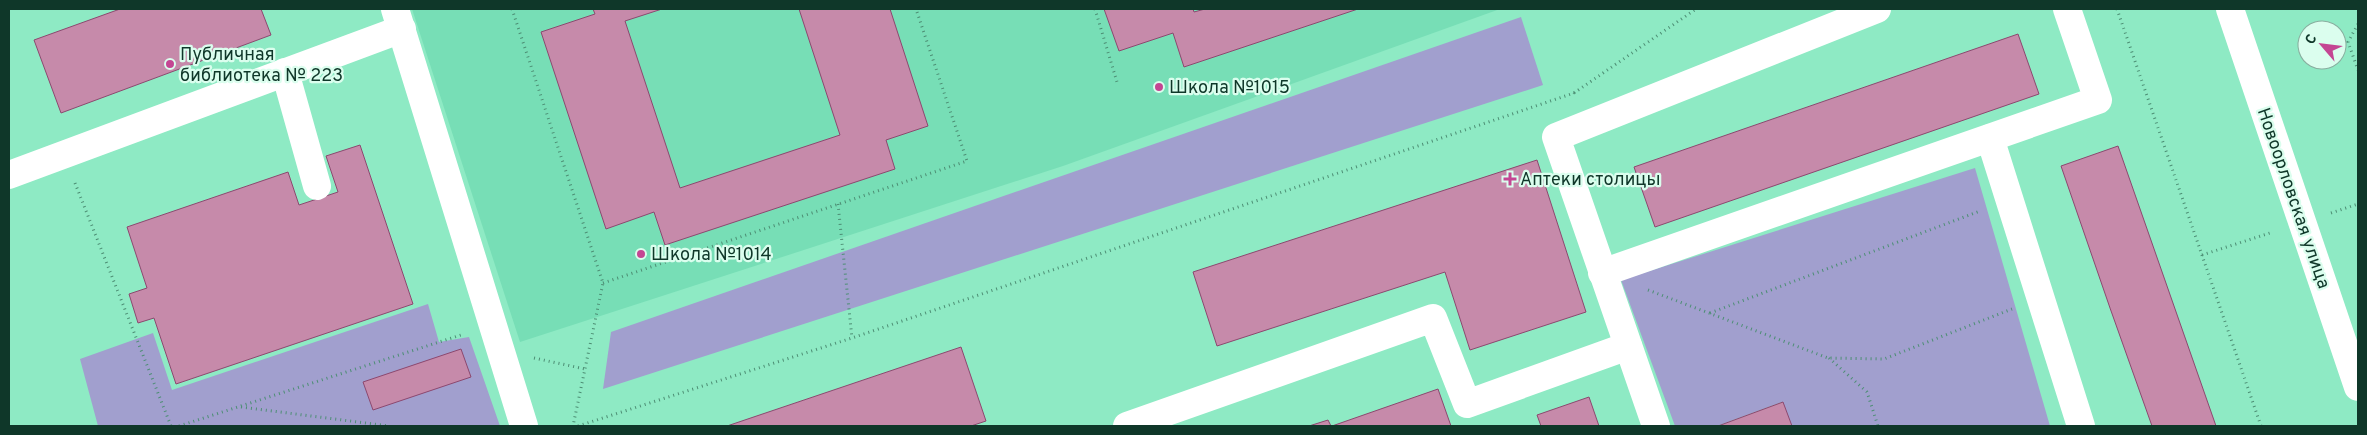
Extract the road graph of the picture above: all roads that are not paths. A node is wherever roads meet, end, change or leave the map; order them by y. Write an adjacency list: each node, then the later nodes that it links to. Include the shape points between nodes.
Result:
1 (1877, 9): 9 (street, via 1556,137)
2 (2067, 9): 6 (street, via 2098,100)
3 (2230, 9): 11 (street, Новоорловская улица)
4 (399, 19): 5 (street); 12 (street)
5 (285, 72): 7 (street); 8 (street)
6 (1990, 138): 9 (street); 15 (street)
7 (9, 175)
8 (317, 186)
9 (1602, 273): 10 (street)
10 (1628, 346): 13 (street, via 1467,404 1433,318); 14 (street)
11 (2358, 387)
12 (524, 426)
13 (1127, 426)
14 (1656, 426)
15 (2081, 426)

